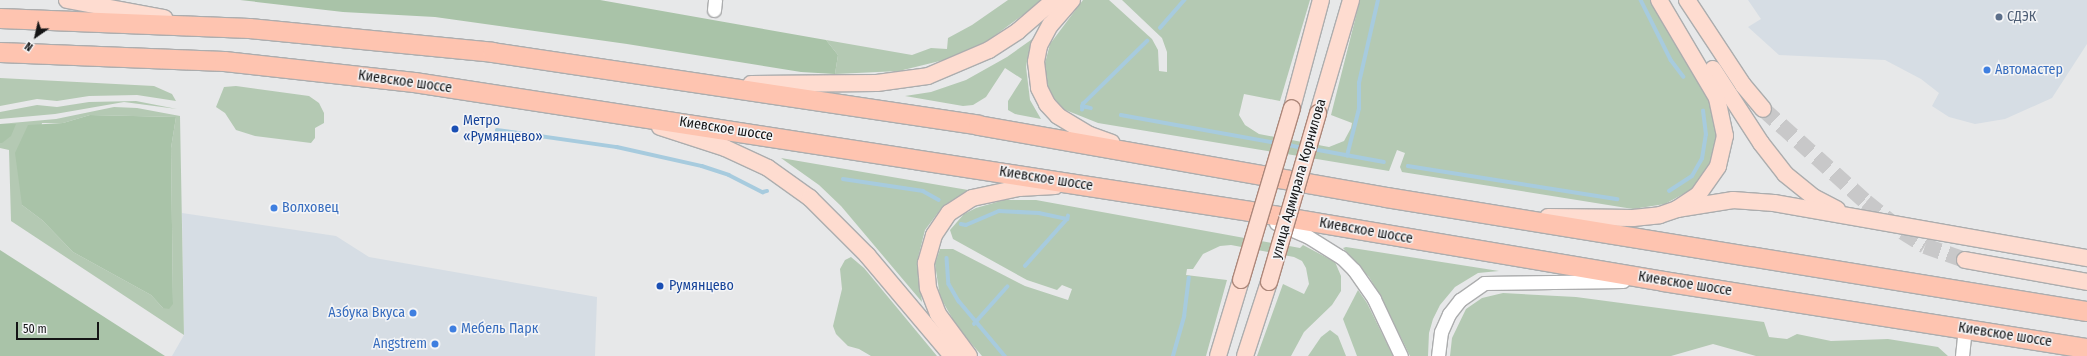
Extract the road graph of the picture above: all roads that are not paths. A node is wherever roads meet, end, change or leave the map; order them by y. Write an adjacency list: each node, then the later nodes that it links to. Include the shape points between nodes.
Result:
1 (67, 0): 10 (main road)
2 (1054, 0): 12 (main road, via 1018,31 989,50 928,76 855,84)
3 (1072, 0): 15 (main road, via 1050,25 1039,46 1036,67 1041,93 1054,112 1077,128 1104,141)
4 (1321, 0): 30 (main road, улица Адмирала Корнилова, bridge, via 1292,108)
5 (1350, 0): 31 (main road, улица Адмирала Корнилова, bridge, via 1269,282)
6 (1659, 0): 17 (main road, via 1711,85 1724,128 1723,152 1712,178 1698,195)
7 (1670, 0): 20 (main road, via 1761,143 1785,174 1813,197)
8 (1687, 0): 14 (main road, via 1743,86)
9 (0, 18): 10 (highway)
10 (201, 25): 12 (highway, via 358,37 492,52)
11 (0, 52): 13 (highway, Киевское шоссе, via 224,61 414,82)
12 (709, 84): 15 (highway)
13 (553, 102): 16 (highway, Киевское шоссе); 28 (main road, via 686,134 725,148 768,168 830,216)
14 (1763, 109)
15 (1142, 152): 19 (highway)
16 (1082, 185): 18 (highway, Киевское шоссе); 29 (main road, via 1020,188 985,195 958,206 941,223 928,251 928,288 938,314)
17 (1676, 209): 19 (main road, via 1660,215 1633,218); 20 (main road, via 1733,200 1774,203)
18 (1250, 211): 23 (highway, Киевское шоссе); 32 (street, via 1307,236 1347,262 1374,299)
19 (1510, 216): 25 (highway)
20 (1859, 218): 21 (main road)
21 (2087, 258)
22 (1965, 260): 24 (main road)
23 (1663, 281): 26 (highway, Киевское шоссе); 33 (street, via 1484,283 1460,300 1450,314 1440,332)
24 (2087, 282)
25 (2087, 311)
26 (1965, 328): 27 (highway, Киевское шоссе); 34 (street)
27 (2087, 348)
28 (952, 356)
29 (969, 356)
30 (1218, 356)
31 (1245, 356)
32 (1402, 356)
33 (1438, 356)
34 (1962, 356)

